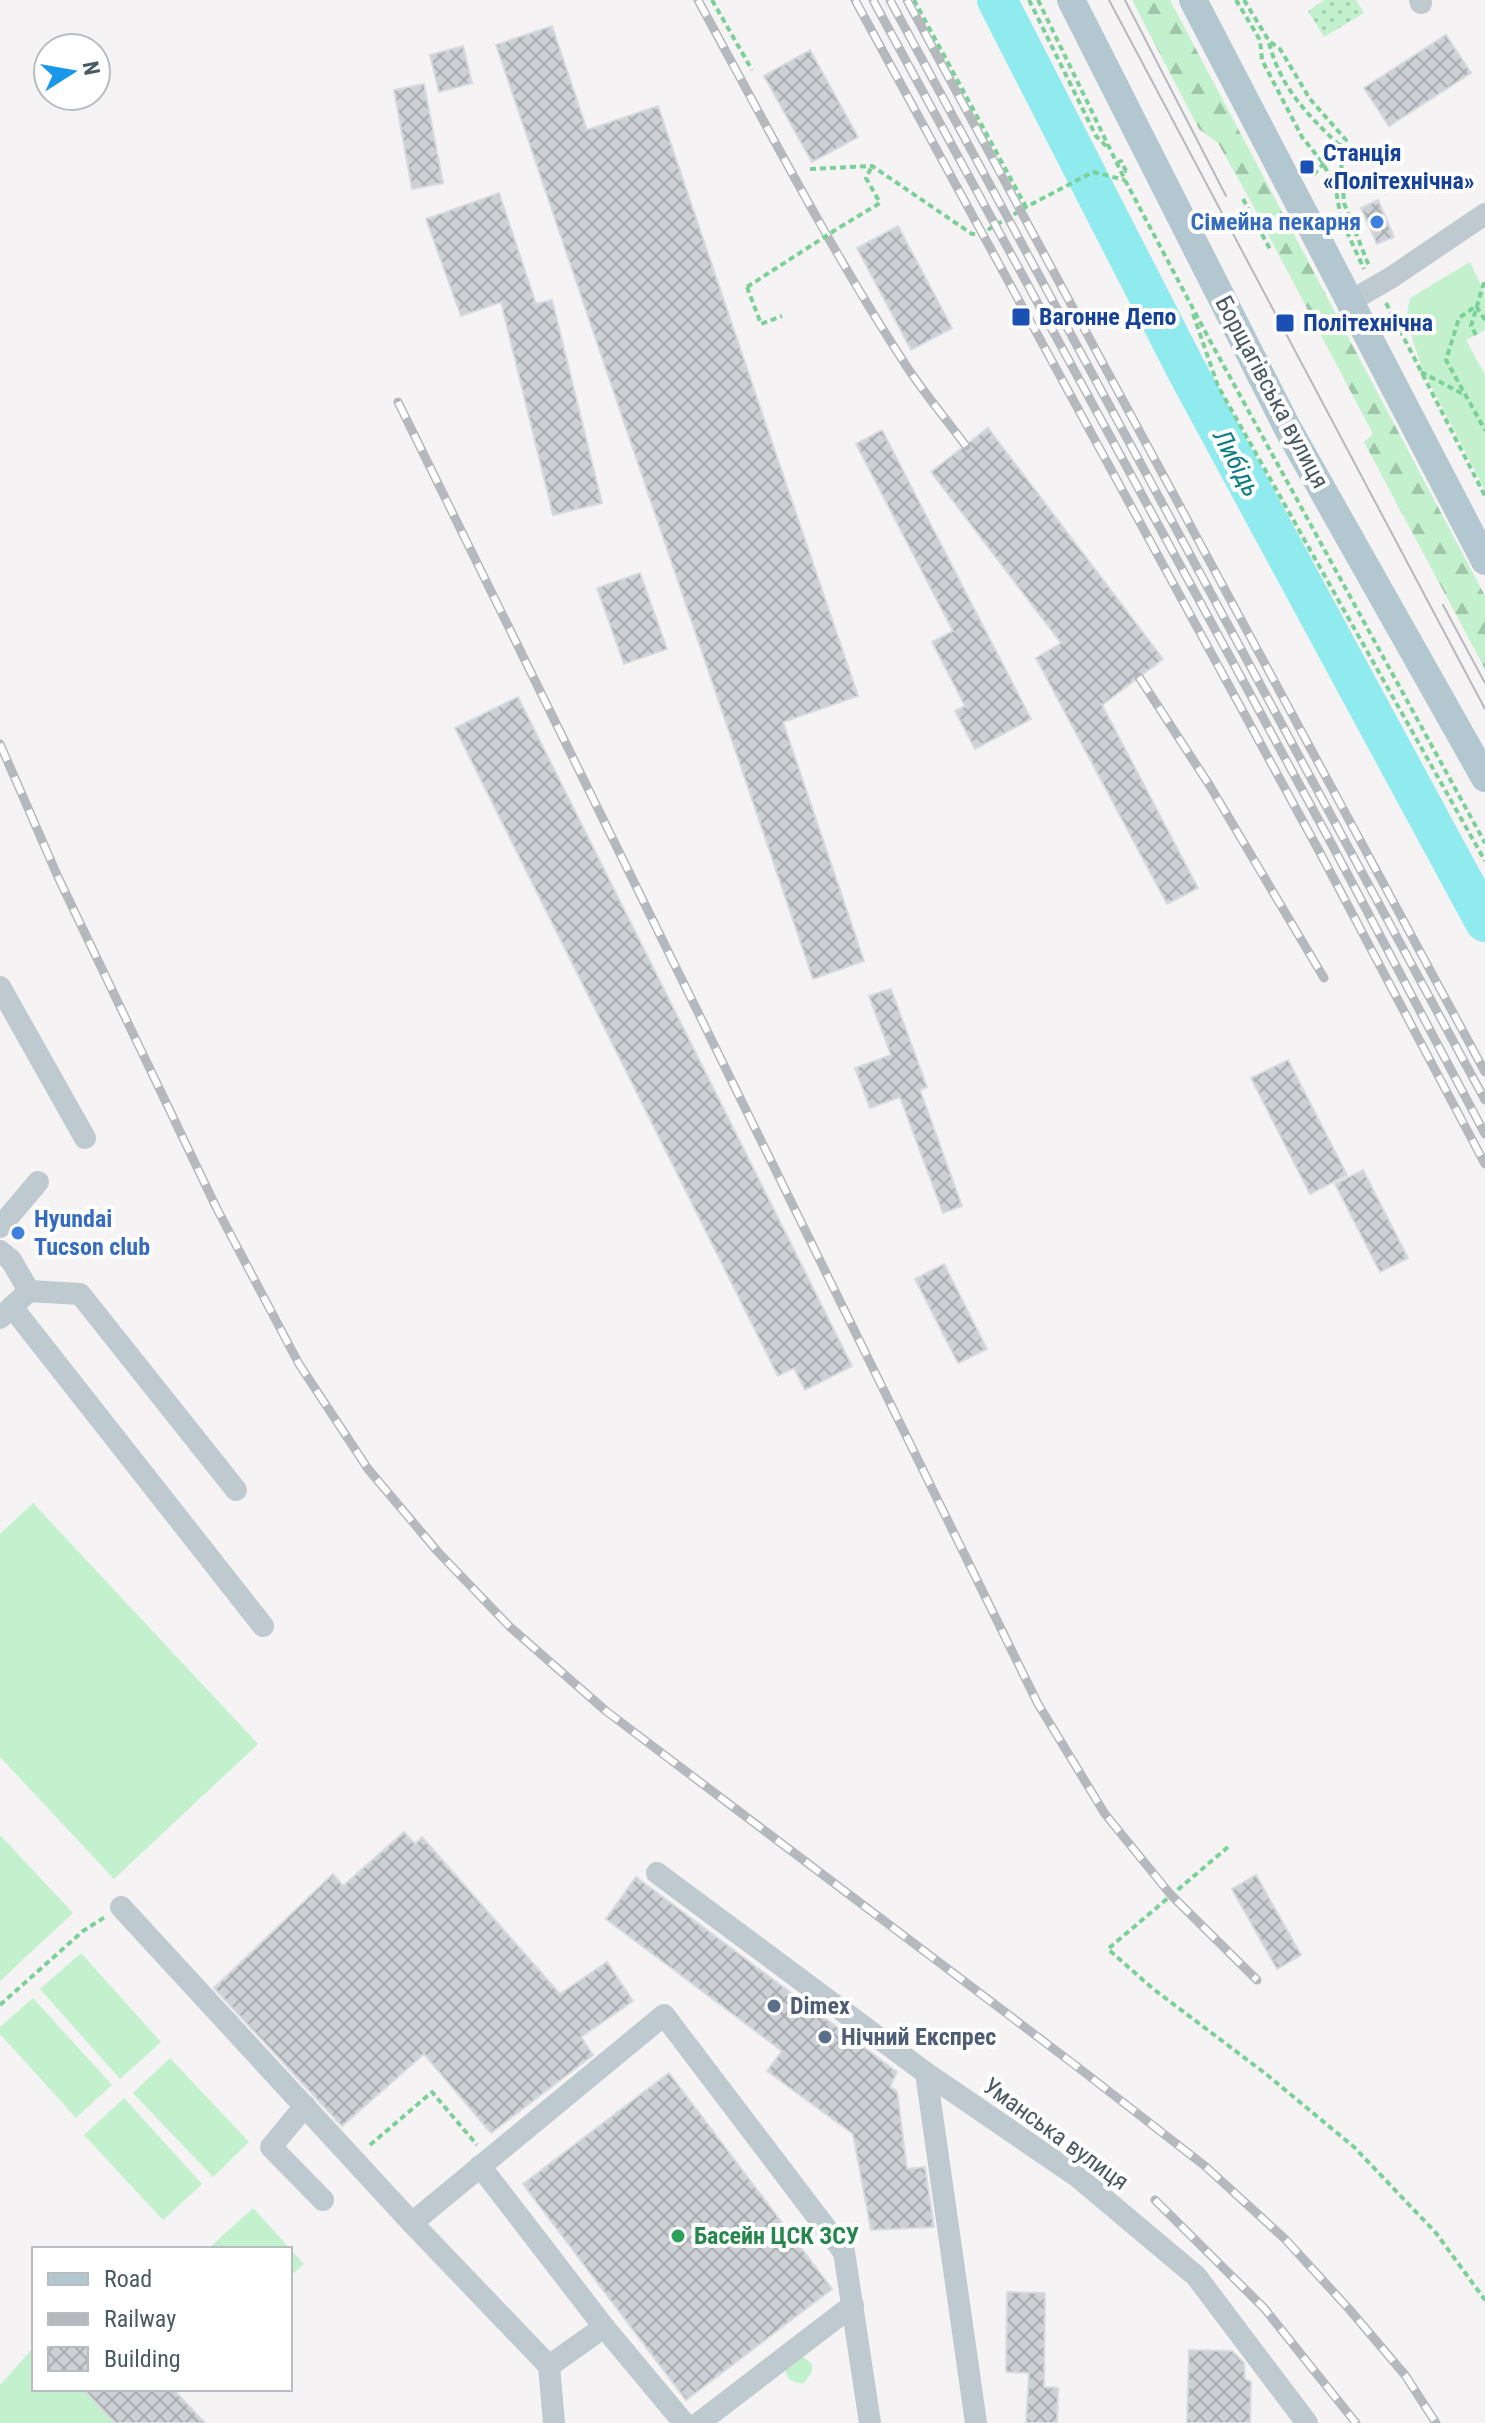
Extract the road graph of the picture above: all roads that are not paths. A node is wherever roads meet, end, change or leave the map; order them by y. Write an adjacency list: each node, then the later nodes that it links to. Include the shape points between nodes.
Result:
1 (1071, 0): 6 (main road, Борщагівська вулиця, via 1287,427)
2 (1193, 0): 4 (main road, via 1286,177)
3 (1485, 214): 4 (street)
4 (1366, 292): 5 (main road)
5 (1485, 561)
6 (1485, 778)
7 (0, 987): 8 (street)
8 (85, 1138)
9 (38, 1182): 10 (street)
10 (0, 1227)
11 (0, 1251): 12 (street)
12 (29, 1291): 13 (street); 14 (street, via 80,1294)
13 (6, 1313): 15 (street)
14 (236, 1490)
15 (263, 1626)
16 (657, 1873): 18 (street, Уманська вулиця)
17 (121, 1907): 19 (street)
18 (926, 2073): 30 (street); 31 (street, Уманська вулиця, via 1078,2177 1196,2276)
19 (305, 2106): 21 (street, via 271,2147); 22 (street)
20 (485, 2162): 22 (street); 23 (street, via 664,2015 844,2252); 24 (street)
21 (323, 2200)
22 (412, 2223): 25 (street)
23 (853, 2305): 28 (street); 29 (street)
24 (604, 2327): 25 (street); 27 (street)
25 (549, 2366): 26 (street)
26 (554, 2423)
27 (684, 2423)
28 (699, 2423)
29 (870, 2423)
30 (976, 2423)
31 (1307, 2423)

